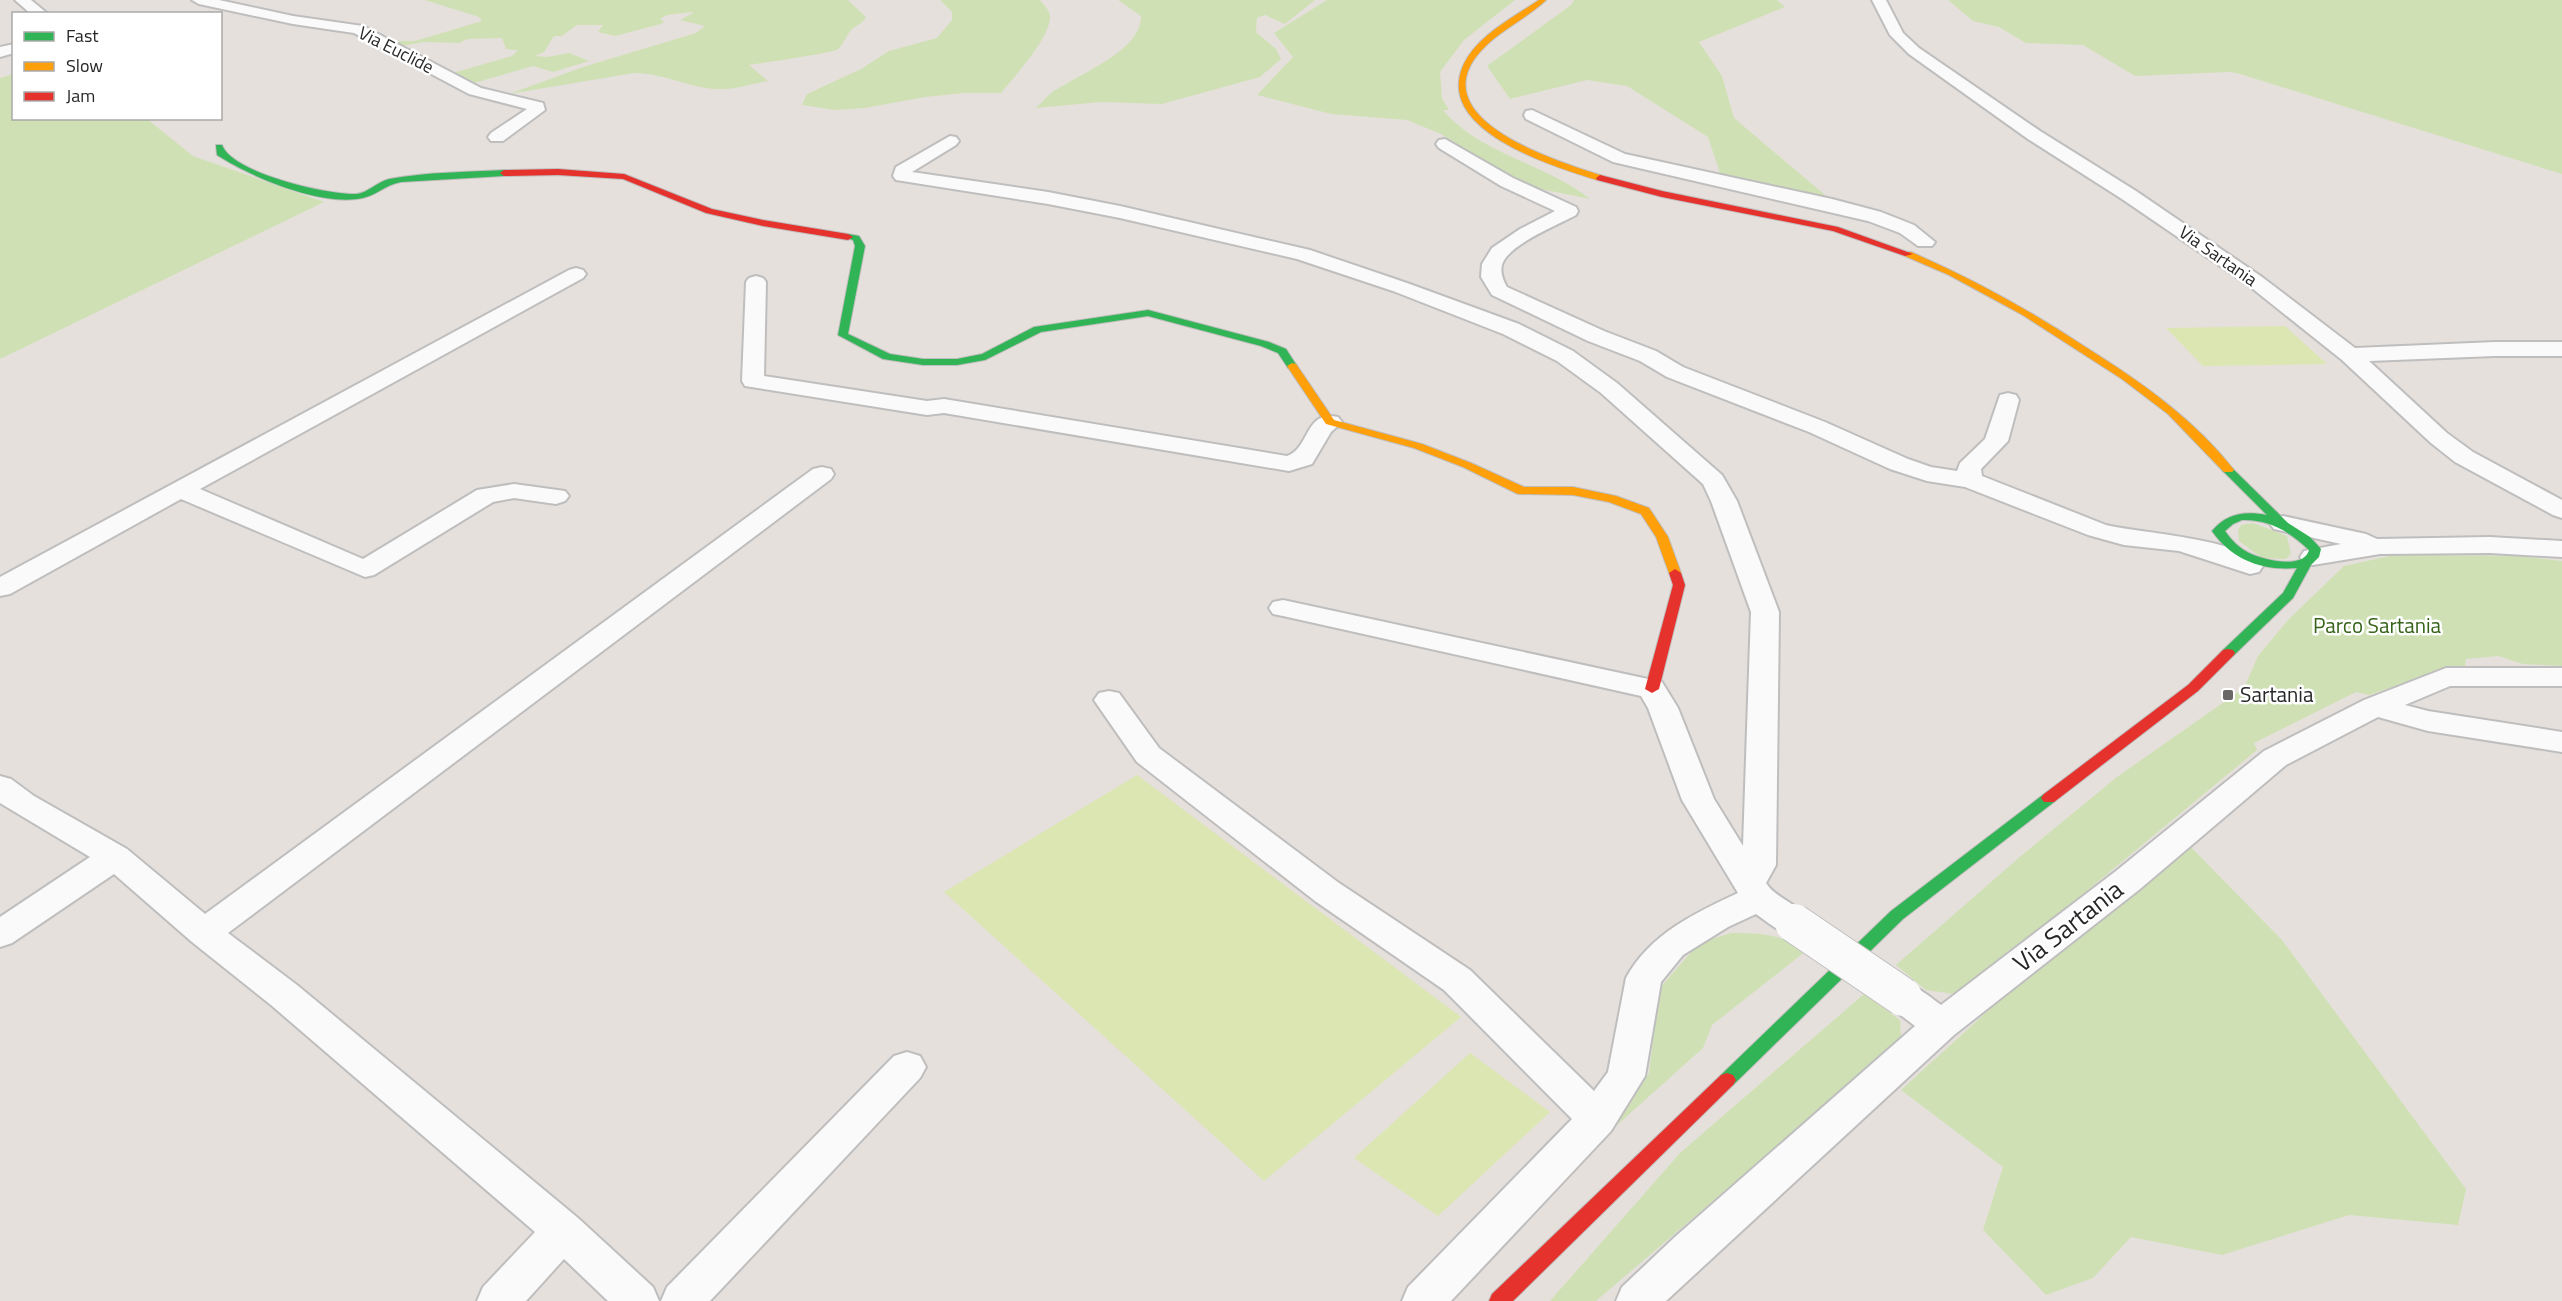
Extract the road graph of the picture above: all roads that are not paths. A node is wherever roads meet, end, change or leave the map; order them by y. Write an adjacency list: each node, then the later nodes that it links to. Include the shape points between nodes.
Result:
1 (22, 0): 5 (street)
2 (199, 0): 7 (street, Via Euclide, via 358,29 474,91 537,106 537,110)
3 (1543, 0): 11 (street, via 1499,31 1467,63 1461,81 1462,94 1470,111 1491,133 1579,172 1795,219)
4 (1879, 0): 16 (street, Via Sartania, via 1897,35 1914,51 2255,281)
5 (38, 12)
6 (1532, 115): 12 (street, via 1618,158 1700,179 1816,201 1905,227 1920,235)
7 (497, 137)
8 (950, 141): 44 (street, via 902,171 902,176 1048,198 1246,240 1303,254 1400,287 1510,329 1565,356 1609,388 1713,480 1765,612 1759,865)
9 (1445, 144): 21 (street, via 1507,182 1570,204 1497,254 1490,266 1491,281 1499,291 1648,356 1675,372 1817,427 1899,464 1927,474)
10 (219, 147): 18 (street, via 228,159 285,184 326,195 358,196 372,193 385,183 464,177 613,175 710,211 856,238 860,246 843,335 887,357 957,362 985,357 1038,329 1148,313 1282,351)
11 (1893, 247): 12 (street)
12 (1926, 252): 19 (street, via 2065,335 2170,410)
13 (576, 274): 22 (street)
14 (756, 282): 18 (street, via 753,381 927,408 944,406 1289,464 1303,459)
15 (2562, 349): 16 (street)
16 (2350, 355): 25 (street, Via Sartania, via 2464,457)
17 (2008, 400): 21 (street, via 1996,441 1969,468)
18 (1330, 422): 38 (street, via 1418,446 1521,491 1573,491 1612,498 1645,511 1662,537 1679,585)
19 (2225, 467): 24 (street); 26 (street)
20 (822, 474): 45 (street)
21 (1970, 480): 28 (street, via 2097,530)
22 (180, 490): 23 (street, via 365,569 486,495 514,491); 33 (street)
23 (556, 496)
24 (2240, 506): 26 (street); 27 (street, via 2230,519 2221,523)
25 (2562, 510)
26 (2283, 524): 29 (street); 31 (street, via 2309,540 2315,549)
27 (2218, 531): 28 (street); 32 (street)
28 (2156, 539): 32 (street, via 2202,548)
29 (2380, 546): 30 (street); 31 (street)
30 (2562, 549)
31 (2310, 560): 32 (street); 36 (street, via 2288,595)
32 (2250, 566)
33 (0, 588)
34 (2260, 596): 36 (street)
35 (1283, 608): 38 (street)
36 (2265, 618): 55 (street, via 2193,688 1897,915)
37 (2562, 677): 40 (street, Via Sartania, via 2446,677)
38 (1652, 689): 44 (street, via 1698,800)
39 (1108, 700): 49 (street, via 1148,755 1327,891 1457,980)
40 (2375, 707): 41 (street, via 2428,721); 47 (street, Via Sartania, via 2275,758 2128,880)
41 (2562, 742)
42 (0, 787): 43 (street)
43 (116, 857): 45 (street); 46 (street)
44 (1754, 890): 47 (street, bridge, via 1794,923); 49 (street, via 1671,946 1644,978 1626,1076)
45 (204, 933): 50 (street, via 284,995)
46 (0, 934)
47 (1941, 1025): 56 (street, Via Sartania)
48 (907, 1067): 53 (street)
49 (1597, 1119): 54 (street)
50 (563, 1231): 51 (street); 52 (street)
51 (498, 1301)
52 (638, 1301)
53 (682, 1301)
54 (1423, 1301)
55 (1499, 1301)
56 (1637, 1301)

